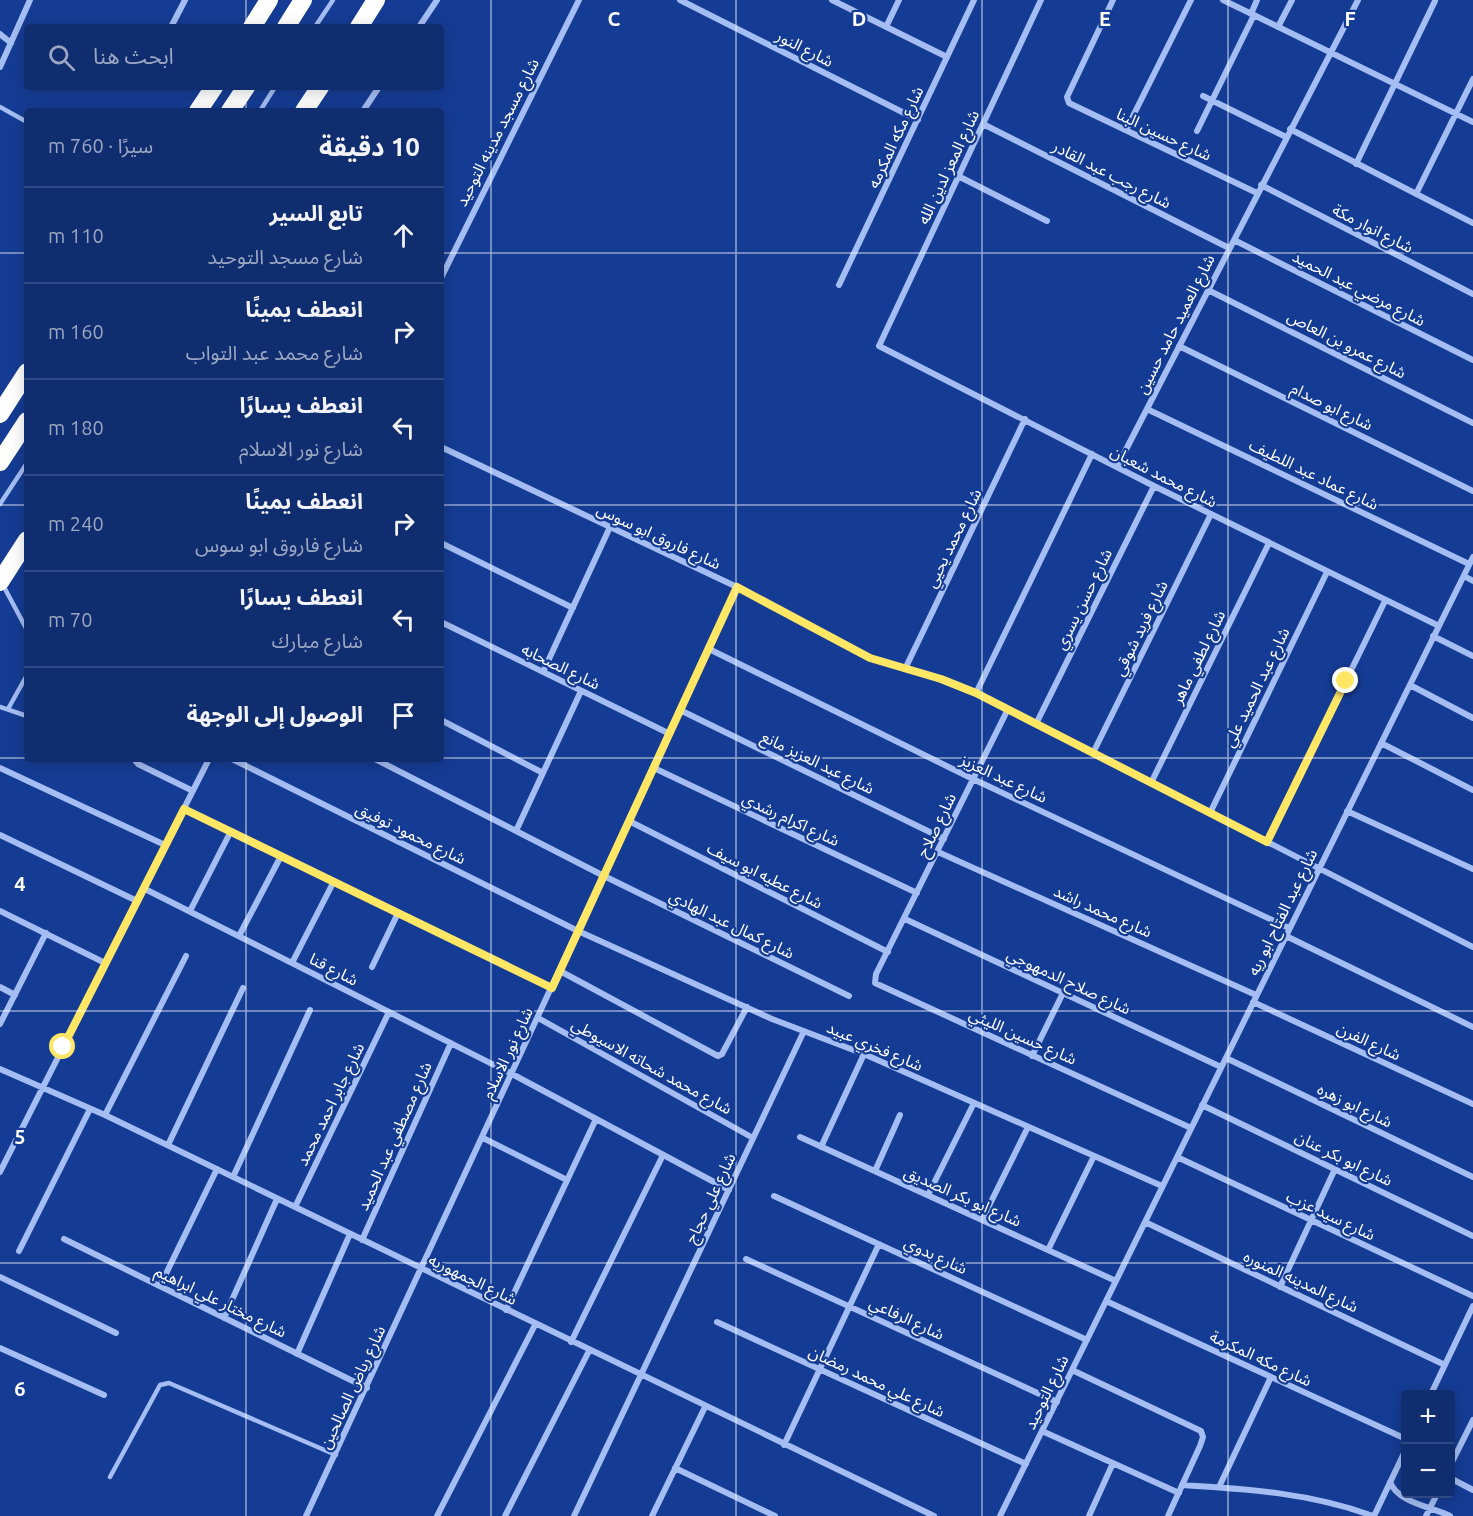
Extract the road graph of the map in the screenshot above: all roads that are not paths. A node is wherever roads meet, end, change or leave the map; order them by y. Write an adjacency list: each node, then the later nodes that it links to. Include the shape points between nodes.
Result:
1 (30, 0): 31 (street)
2 (185, 0): 22 (street)
3 (269, 0): 23 (highway)
4 (303, 0): 24 (highway)
5 (333, 0): 25 (lane)
6 (376, 0): 26 (highway)
7 (437, 0): 27 (street)
8 (579, 0): 68 (street, شارع مسجد مدينه التوحيد)
9 (680, 0): 52 (street, شارع النور)
10 (832, 0): 28 (street)
11 (899, 0): 28 (street)
12 (974, 0): 33 (street, شارع مكه المكرمه)
13 (1041, 0): 54 (street, شارع المعز لدين الله)
14 (1113, 0): 56 (street, شارع حسين البنا, via 1067,100)
15 (1191, 0): 56 (street)
16 (1223, 0): 21 (street)
17 (1257, 0): 21 (street)
18 (1292, 0): 29 (street)
19 (1358, 0): 32 (street, شارع العميد حامد حسين)
20 (1435, 2): 36 (street)
21 (1252, 14): 29 (street); 43 (street)
22 (173, 24)
23 (254, 24)
24 (288, 24)
25 (317, 24)
26 (361, 24)
27 (421, 24)
28 (886, 27): 33 (street)
29 (1278, 27): 32 (street)
30 (0, 34): 31 (street)
31 (11, 43): 34 (street)
32 (1332, 53): 36 (street); 55 (street, شارع العميد حامد حسين)
33 (947, 57): 52 (street, شارع مكه المكرمه)
34 (0, 67)
35 (1473, 79): 50 (street)
36 (1395, 84): 50 (street); 59 (street)
37 (212, 90): 45 (highway)
38 (244, 90): 46 (highway)
39 (273, 90): 47 (lane)
40 (318, 90): 48 (highway)
41 (377, 90): 49 (street)
42 (1203, 96): 43 (street)
43 (1213, 101): 57 (street); 58 (street)
44 (0, 107): 51 (lane)
45 (200, 108)
46 (232, 108)
47 (262, 108)
48 (306, 108)
49 (365, 108)
50 (1456, 114): 53 (street); 63 (street)
51 (24, 120)
52 (918, 120): 69 (street, شارع مكه المكرمه)
53 (1473, 122)
54 (983, 124): 60 (street, شارع المعز لدين الله); 67 (street, شارع رجب عبد القادر)
55 (1290, 129): 58 (street, شارع العميد حامد حسين); 59 (street)
56 (1126, 130): 62 (street, شارع حسين البنا)
57 (1197, 131)
58 (1286, 136): 61 (street, شارع العميد حامد حسين)
59 (1356, 164): 63 (street)
60 (958, 176): 64 (street); 72 (street, شارع المعز لدين الله)
61 (1261, 186): 62 (street, شارع العميد حامد حسين); 71 (street, شارع انوار مكة)
62 (1257, 193): 66 (street, شارع العميد حامد حسين)
63 (1416, 194): 65 (street)
64 (1047, 221)
65 (1473, 223)
66 (1234, 240): 67 (street, شارع العميد حامد حسين); 74 (street, شارع مرضي عبد الحميد)
67 (1229, 248): 70 (street, شارع العميد حامد حسين)
68 (444, 272)
69 (839, 285)
70 (1208, 290): 73 (street, شارع العميد حامد حسين); 79 (street, شارع عمرو بن العاص)
71 (1473, 294)
72 (879, 346): 78 (street, شارع محمد شعبان)
73 (1179, 346): 76 (street, شارع العميد حامد حسين); 87 (street, شارع ابو صدام)
74 (1473, 360)
75 (24, 377): 77 (highway)
76 (1147, 409): 84 (street, شارع العميد حامد حسين); 95 (street, شارع عماد عبد اللطيف)
77 (0, 414)
78 (1025, 419): 82 (street, شارع محمد شعبان); 109 (street, شارع محمد يحيي)
79 (1473, 423)
80 (24, 426): 83 (highway)
81 (444, 448): 90 (street, شارع فاروق ابو سوس)
82 (1092, 454): 84 (street, شارع محمد شعبان); 114 (street)
83 (0, 462)
84 (1117, 467): 86 (street, شارع محمد شعبان)
85 (24, 468): 88 (lane)
86 (1154, 486): 89 (street, شارع محمد شعبان); 122 (street, شارع حسن يسري)
87 (1473, 491)
88 (0, 504)
89 (1211, 514): 91 (street, شارع محمد شعبان); 125 (street, شارع فريد شوقي)
90 (610, 527): 100 (street, شارع فاروق ابو سوس); 102 (street)
91 (1269, 543): 96 (street, شارع محمد شعبان); 134 (street, شارع لطفي ماهر)
92 (444, 544): 102 (street)
93 (24, 545): 98 (highway)
94 (1473, 557): 95 (street, شارع عبد الفتاح ابو ريه)
95 (1469, 564): 97 (street, شارع عبد الفتاح ابو ريه)
96 (1327, 572): 101 (street, شارع محمد شعبان); 139 (street, شارع عبد الحميد علي)
97 (1464, 576): 99 (street); 105 (street, شارع عبد الفتاح ابو ريه)
98 (0, 581): 104 (lane)
99 (1473, 581)
100 (737, 587): 107 (street, شارع نور الاسلام); 109 (street, شارع فاروق ابو سوس, via 870,658)
101 (1385, 601): 105 (street, شارع محمد شعبان); 145 (street)
102 (573, 608): 110 (street)
103 (444, 623): 110 (street, شارع الصحابه)
104 (24, 625)
105 (1439, 626): 106 (street, شارع عبد الفتاح ابو ريه)
106 (1434, 636): 108 (street); 112 (street, شارع عبد الفتاح ابو ريه)
107 (709, 649): 118 (street, شارع نور الاسلام); 133 (street, شارع عبد العزيز)
108 (1473, 656)
109 (905, 669): 114 (street, شارع فاروق ابو سوس)
110 (543, 672): 113 (street, شارع الصحابه)
111 (24, 680): 116 (lane)
112 (1410, 685): 120 (street); 124 (street, شارع عبد الفتاح ابو ريه)
113 (581, 691): 123 (street, شارع الصحابه); 132 (street)
114 (976, 693): 117 (street, شارع فاروق ابو سوس)
115 (0, 707): 116 (lane)
116 (8, 709): 119 (lane)
117 (1008, 709): 122 (street, شارع فاروق ابو سوس); 133 (street, شارع صلاح)
118 (680, 710): 123 (street, شارع نور الاسلام); 144 (street, شارع عبد العزيز مانع)
119 (24, 715)
120 (1473, 718)
121 (444, 722): 132 (street)
122 (1036, 724): 125 (street, شارع فاروق ابو سوس)
123 (670, 734): 131 (street, شارع نور الاسلام)
124 (1381, 743): 135 (street); 138 (street, شارع عبد الفتاح ابو ريه)
125 (1093, 753): 134 (street, شارع فاروق ابو سوس)
126 (136, 762): 136 (street)
127 (208, 762): 136 (street)
128 (237, 762): 161 (street, شارع محمود توفيق)
129 (381, 762): 142 (street, شارع كمال عبد الهادي)
130 (0, 768): 146 (street)
131 (654, 768): 140 (street, شارع نور الاسلام); 154 (street, شارع اكرام رشدي)
132 (543, 773): 142 (street)
133 (974, 779): 144 (street, شارع صلاح); 160 (street, شارع عبد العزيز)
134 (1151, 783): 139 (street, شارع فاروق ابو سوس)
135 (1473, 790)
136 (193, 791): 137 (street)
137 (184, 809): 141 (street); 146 (street)
138 (1347, 811): 149 (street, شارع عبد الفتاح ابو ريه); 150 (street)
139 (1210, 813): 145 (street, شارع فاروق ابو سوس)
140 (629, 821): 151 (street, شارع نور الاسلام); 166 (street, شارع عطيه ابو سيف)
141 (231, 831): 148 (street); 157 (street)
142 (516, 831): 151 (street, شارع كمال عبد الهادي)
143 (0, 835): 155 (street)
144 (944, 839): 147 (street, شارع صلاح)
145 (1267, 842): 149 (street, شارع فاروق ابو سوس)
146 (165, 845): 153 (street)
147 (938, 852): 154 (street, شارع صلاح); 178 (street, شارع محمد راشد)
148 (281, 856): 152 (street); 163 (street)
149 (1318, 869): 160 (street, شارع عبد الفتاح ابو ريه); 165 (street, شارع فاروق ابو سوس)
150 (1473, 869)
151 (604, 876): 161 (street, شارع نور الاسلام); 177 (street, شارع كمال عبد الهادي)
152 (334, 882): 158 (street); 169 (street)
153 (143, 888): 155 (street); 157 (street, شارع قنا)
154 (917, 893): 159 (street, شارع صلاح)
155 (137, 901): 168 (street)
156 (0, 911): 162 (street)
157 (190, 911): 163 (street, شارع قنا)
158 (398, 913): 170 (street); 174 (street)
159 (905, 919): 166 (street, شارع صلاح); 175 (street, شارع صلاح الدمهوجي)
160 (1289, 928): 164 (street, شارع عبد الفتاح ابو ريه)
161 (578, 931): 171 (street, شارع نور الاسلام); 179 (street, شارع فخري عبيد)
162 (46, 933): 168 (street); 176 (street)
163 (239, 936): 169 (street, شارع قنا)
164 (1286, 936): 178 (street, شارع عبد الفتاح ابو ريه); 184 (street)
165 (1473, 947)
166 (888, 952): 188 (street, شارع حسين الليثي, via 875,977 877,984)
167 (186, 956): 199 (street)
168 (105, 963): 193 (street)
169 (292, 963): 181 (street, شارع قنا)
170 (372, 967)
171 (560, 971): 174 (street, شارع نور الاسلام); 179 (street, via 721,1056)
172 (0, 987): 176 (street)
173 (243, 988): 206 (street)
174 (552, 988): 182 (street, شارع نور الاسلام)
175 (1063, 993): 188 (street); 190 (street, شارع صلاح الدمهوجي)
176 (15, 995): 183 (street)
177 (849, 996)
178 (1255, 999): 189 (street, شارع عبد الفتاح ابو ريه); 195 (street, شارع الفرن)
179 (747, 1007): 185 (street, شارع فخري عبيد)
180 (310, 1010): 215 (street)
181 (389, 1012): 186 (street, شارع قنا); 223 (street, شارع جابر احمد محمد)
182 (538, 1018): 192 (street, شارع نور الاسلام); 205 (street, شارع محمد شحاته الاسيوطي)
183 (0, 1024)
184 (1473, 1027)
185 (804, 1031): 187 (street, شارع فخري عبيد); 205 (street, شارع علي حجاج)
186 (451, 1043): 192 (street, شارع قنا); 230 (street, شارع مصطفي عبد الحميد)
187 (864, 1054): 194 (street, شارع فخري عبيد); 207 (street)
188 (1032, 1056): 202 (street, شارع حسين الليثي)
189 (1226, 1058): 190 (street, شارع عبد الفتاح ابو ريه); 216 (street, شارع ابو زهره)
190 (1221, 1067): 196 (street, شارع عبد الفتاح ابو ريه)
191 (0, 1070): 193 (street, شارع الجمهوريه)
192 (512, 1074): 200 (street); 204 (street, شارع نور الاسلام)
193 (42, 1089): 197 (street, شارع الجمهوريه); 214 (street)
194 (974, 1103): 201 (street, شارع فخري عبيد); 220 (street)
195 (1473, 1104)
196 (1202, 1105): 202 (street, شارع عبد الفتاح ابو ريه); 212 (street, شارع ابو بكر عنان)
197 (90, 1109): 199 (street, شارع الجمهوريه); 233 (street)
198 (900, 1114): 213 (street)
199 (105, 1115): 206 (street, شارع الجمهوريه)
200 (596, 1119): 208 (street); 217 (street)
201 (1028, 1127): 209 (street, شارع فخري عبيد); 224 (street)
202 (1191, 1128): 210 (street, شارع عبد الفتاح ابو ريه)
203 (800, 1137): 207 (street, شارع ابو بكر الصديق)
204 (483, 1138): 217 (street); 235 (street, شارع نور الاسلام)
205 (753, 1138): 219 (street, شارع علي حجاج)
206 (168, 1145): 211 (street, شارع الجمهوريه)
207 (821, 1147): 213 (street, شارع ابو بكر الصديق)
208 (663, 1155): 219 (street); 250 (street)
209 (1094, 1156): 218 (street, شارع فخري عبيد); 232 (street)
210 (1177, 1157): 218 (street, شارع عبد الفتاح ابو ريه); 225 (street, شارع سيد عزب)
211 (217, 1169): 215 (street, شارع الجمهوريه); 238 (street)
212 (1335, 1169): 225 (street); 228 (street, شارع ابو بكر عنان)
213 (874, 1171): 220 (street, شارع ابو بكر الصديق)
214 (0, 1172)
215 (233, 1177): 222 (street, شارع الجمهوريه)
216 (1473, 1177)
217 (567, 1180): 244 (street)
218 (1162, 1186): 226 (street, شارع عبد الفتاح ابو ريه)
219 (729, 1190): 257 (street, شارع علي حجاج)
220 (928, 1195): 224 (street, شارع ابو بكر الصديق)
221 (774, 1196): 231 (street, شارع بدوي)
222 (277, 1199): 223 (street, شارع الجمهوريه); 245 (street)
223 (295, 1207): 227 (street, شارع الجمهوريه)
224 (982, 1220): 232 (street, شارع ابو بكر الصديق)
225 (1311, 1220): 239 (street); 240 (street, شارع سيد عزب)
226 (1145, 1222): 237 (street, شارع عبد الفتاح ابو ريه); 239 (street, شارع المدينه المنوره)
227 (350, 1234): 230 (street, شارع الجمهوريه); 253 (street)
228 (1473, 1236)
229 (64, 1239): 238 (street, شارع مختار علي ابراهيم)
230 (362, 1240): 235 (street, شارع الجمهوريه)
231 (879, 1244): 243 (street); 249 (street, شارع بدوي)
232 (1047, 1250): 237 (street, شارع ابو بكر الصديق)
233 (19, 1251)
234 (746, 1259): 243 (street, شارع الرفاعي)
235 (422, 1270): 244 (street, شارع الجمهوريه); 259 (street, شارع رياض الصالحين)
236 (0, 1277): 248 (street)
237 (1116, 1281): 241 (street, شارع التوحيد)
238 (160, 1286): 245 (street, شارع مختار علي ابراهيم)
239 (1280, 1287): 254 (street, شارع المدينه المنوره)
240 (1473, 1296)
241 (1106, 1301): 249 (street, شارع التوحيد); 258 (street, شارع مكه المكرمة)
242 (1473, 1306): 254 (street)
243 (849, 1307): 255 (street); 262 (street, شارع الرفاعي)
244 (506, 1310): 247 (street, شارع الجمهوريه)
245 (224, 1318): 253 (street, شارع مختار علي ابراهيم)
246 (717, 1322): 255 (street, شارع علي محمد رمضان)
247 (535, 1325): 250 (street, شارع الجمهوريه); 284 (street)
248 (116, 1333)
249 (1087, 1340): 256 (street, شارع التوحيد)
250 (571, 1342): 252 (street, شارع الجمهوريه)
251 (0, 1348): 261 (street)
252 (589, 1351): 257 (street, شارع الجمهوريه); 285 (street)
253 (297, 1354): 259 (street, شارع مختار علي ابراهيم)
254 (1445, 1365): 260 (street)
255 (819, 1369): 267 (street); 272 (street, شارع علي محمد رمضان)
256 (1072, 1370): 262 (street, شارع التوحيد); 277 (street, via 1201,1431 1203,1437)
257 (641, 1376): 263 (street, شارع الجمهوريه); 286 (street, شارع علي حجاج)
258 (1271, 1377): 266 (street, شارع مكه المكرمة); 278 (street)
259 (368, 1388): 268 (street, شارع رياض الصالحين)
260 (1433, 1390)
261 (104, 1395)
262 (1057, 1402): 265 (street, شارع التوحيد)
263 (705, 1407): 267 (street, شارع الجمهوريه); 273 (street)
264 (1473, 1422): 269 (street)
265 (1042, 1431): 271 (street); 272 (street, شارع التوحيد)
266 (1401, 1437)
267 (784, 1445): 289 (street, شارع الجمهوريه)
268 (336, 1455): 274 (lane, via 169,1383 160,1385); 283 (street, شارع رياض الصالحين)
269 (1455, 1456)
270 (1401, 1459): 275 (street)
271 (1113, 1463): 280 (street); 291 (street)
272 (1026, 1464): 290 (street, شارع التوحيد)
273 (675, 1468): 287 (street); 288 (street)
274 (110, 1476)
275 (1390, 1481): 282 (street, via 1401,1495); 293 (street)
276 (1455, 1481): 279 (street)
277 (1182, 1485): 278 (street); 280 (street)
278 (1219, 1487): 293 (street, via 1316,1498)
279 (1473, 1490)
280 (1179, 1493): 292 (street)
281 (1435, 1498): 282 (street)
282 (1430, 1506): 294 (street); 295 (street)
283 (306, 1516)
284 (437, 1516)
285 (505, 1516)
286 (574, 1516)
287 (652, 1516)
288 (775, 1516)
289 (934, 1516)
290 (1000, 1516)
291 (1089, 1516)
292 (1168, 1516)
293 (1373, 1516)
294 (1426, 1516)
295 (1450, 1516)

